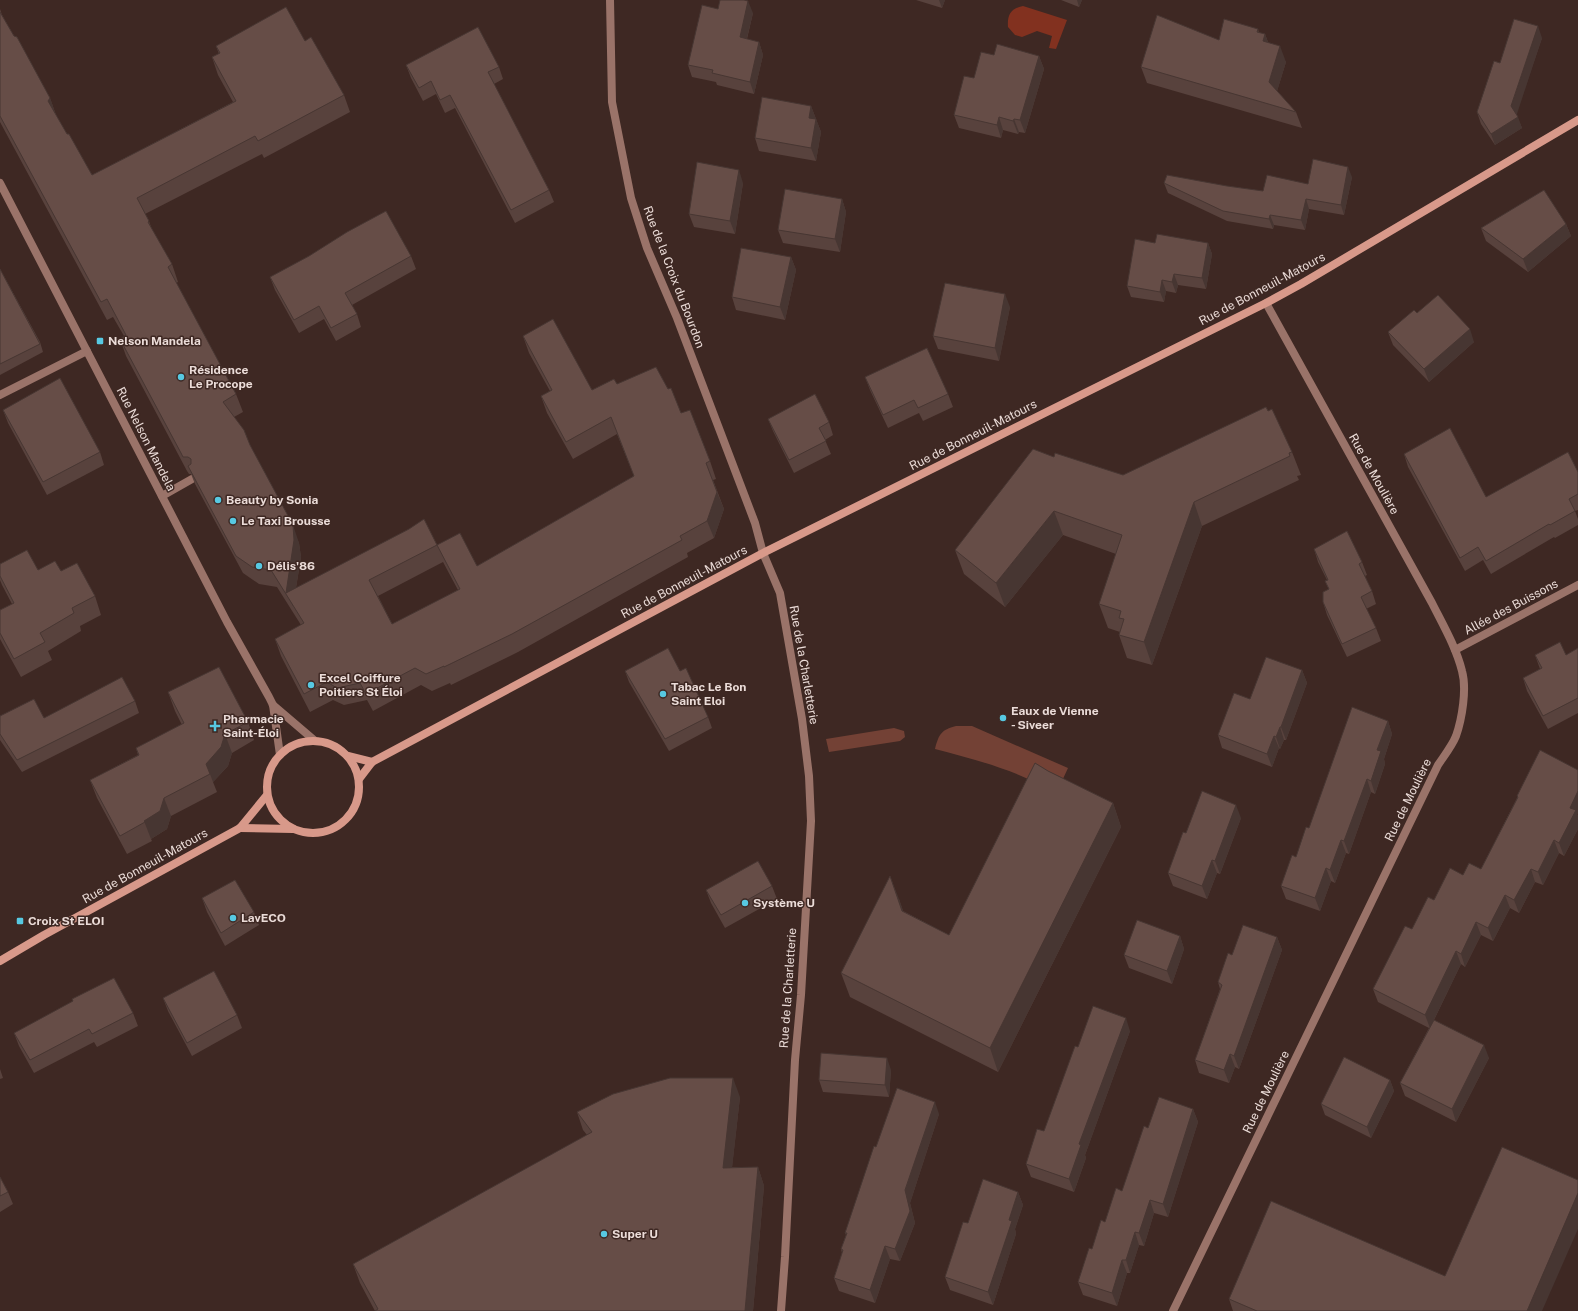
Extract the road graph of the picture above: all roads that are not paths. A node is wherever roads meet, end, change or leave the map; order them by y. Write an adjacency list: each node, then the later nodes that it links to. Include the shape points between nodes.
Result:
1 (610, 0): 9 (street, Rue de la Croix du Bourdon, via 612,102 631,198 647,248 677,318 755,523)
2 (1578, 120): 4 (main road, Rue de Bonneuil-Matours)
3 (0, 183): 5 (street, Rue Nelson Mandela)
4 (1266, 303): 9 (main road, Rue de Bonneuil-Matours); 11 (street, Rue de Moulière, via 1428,596)
5 (87, 351): 6 (street); 8 (street, Rue Nelson Mandela)
6 (0, 394)
7 (192, 479): 8 (street)
8 (162, 496): 12 (street, Rue Nelson Mandela)
9 (763, 553): 16 (main road, Rue de Bonneuil-Matours); 22 (street, Rue de la Charletterie, via 780,593 802,719 811,821)
10 (1578, 585): 11 (street, Allée des Buissons)
11 (1455, 650): 23 (street, Rue de Moulière, via 1463,673 1461,717 1456,736 1438,765)
12 (273, 705): 13 (street, Rue Nelson Mandela); 14 (street, Rue Nelson Mandela)
13 (314, 740): 14 (main road, via 290,747); 15 (main road, via 327,742)
14 (280, 755): 18 (main road, via 271,766 267,780)
15 (348, 756): 16 (main road); 17 (main road)
16 (372, 762): 17 (main road, Rue de Bonneuil-Matours)
17 (360, 779): 20 (main road, via 358,802 353,813 337,828 316,834)
18 (267, 795): 19 (main road, Rue de Bonneuil-Matours); 20 (main road, via 276,815)
19 (240, 828): 20 (main road, Rue de Bonneuil-Matours); 21 (main road, Rue de Bonneuil-Matours)
20 (293, 829)
21 (0, 961)
22 (781, 1311)
23 (1173, 1311)

